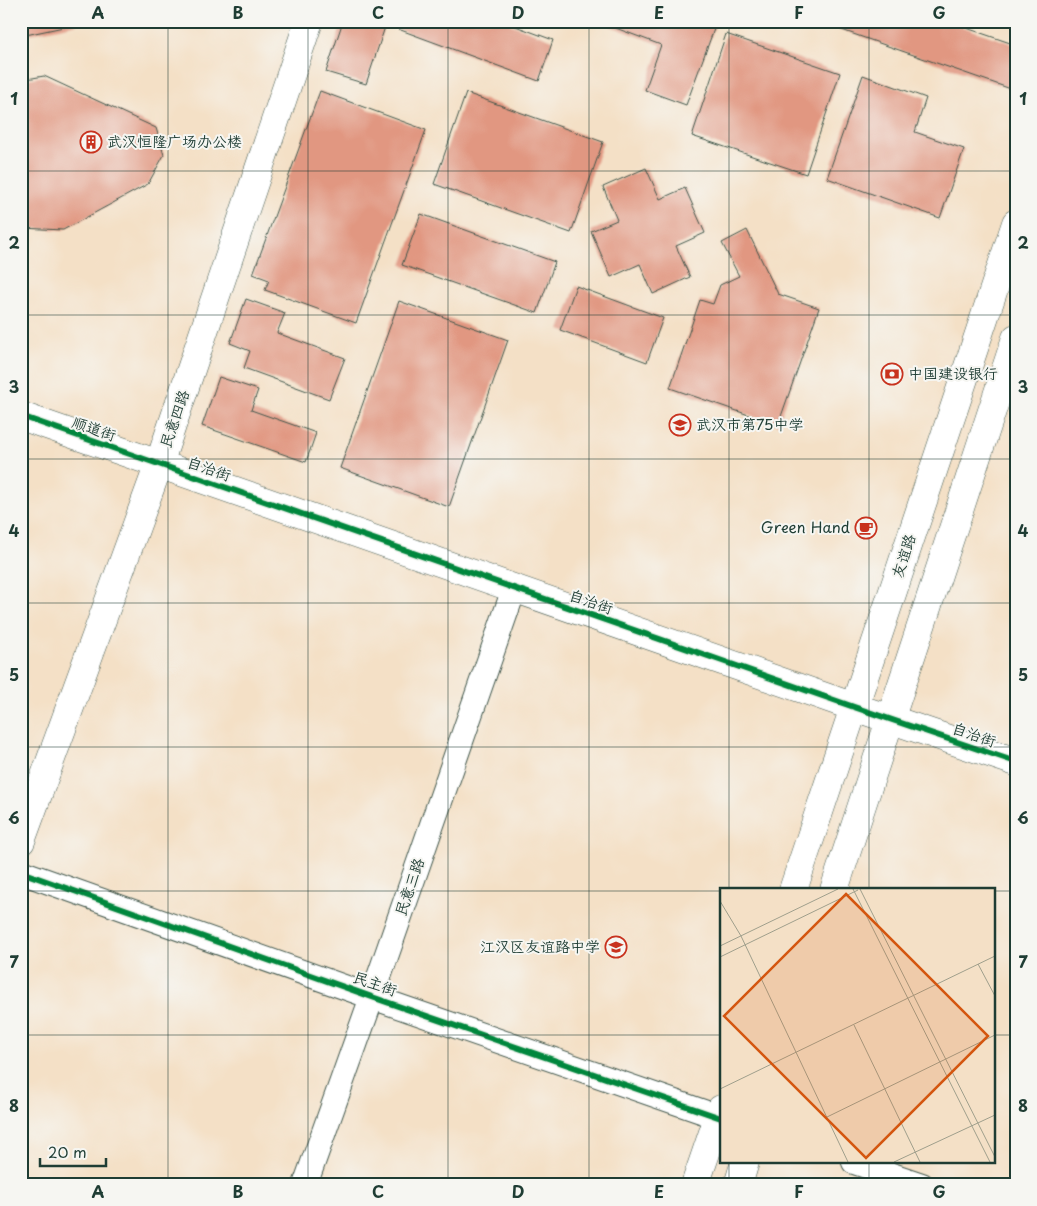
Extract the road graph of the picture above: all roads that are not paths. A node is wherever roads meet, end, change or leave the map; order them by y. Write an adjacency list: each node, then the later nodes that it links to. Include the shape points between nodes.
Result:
1 (309, 21): 5 (main road, 民意四路)
2 (1016, 223): 7 (main road, 友谊路)
3 (1016, 338): 8 (main road)
4 (21, 416): 5 (main road, 顺道街)
5 (159, 464): 6 (main road, 自治街); 10 (main road, 民意四路)
6 (514, 588): 7 (main road, 自治街); 14 (street, 民意三路)
7 (854, 707): 8 (main road, 自治街); 12 (main road, 友谊路)
8 (891, 719): 9 (main road, 自治街); 13 (main road)
9 (1016, 762)
10 (21, 841)
11 (21, 872): 14 (street, 民主街)
12 (794, 888)
13 (835, 888)
14 (372, 997): 15 (street, 民主街); 18 (street, 民意三路)
15 (720, 1115): 19 (main road)
16 (744, 1164): 20 (main road)
17 (860, 1164): 21 (street)
18 (305, 1185)
19 (695, 1185)
20 (738, 1185)
21 (922, 1185)

